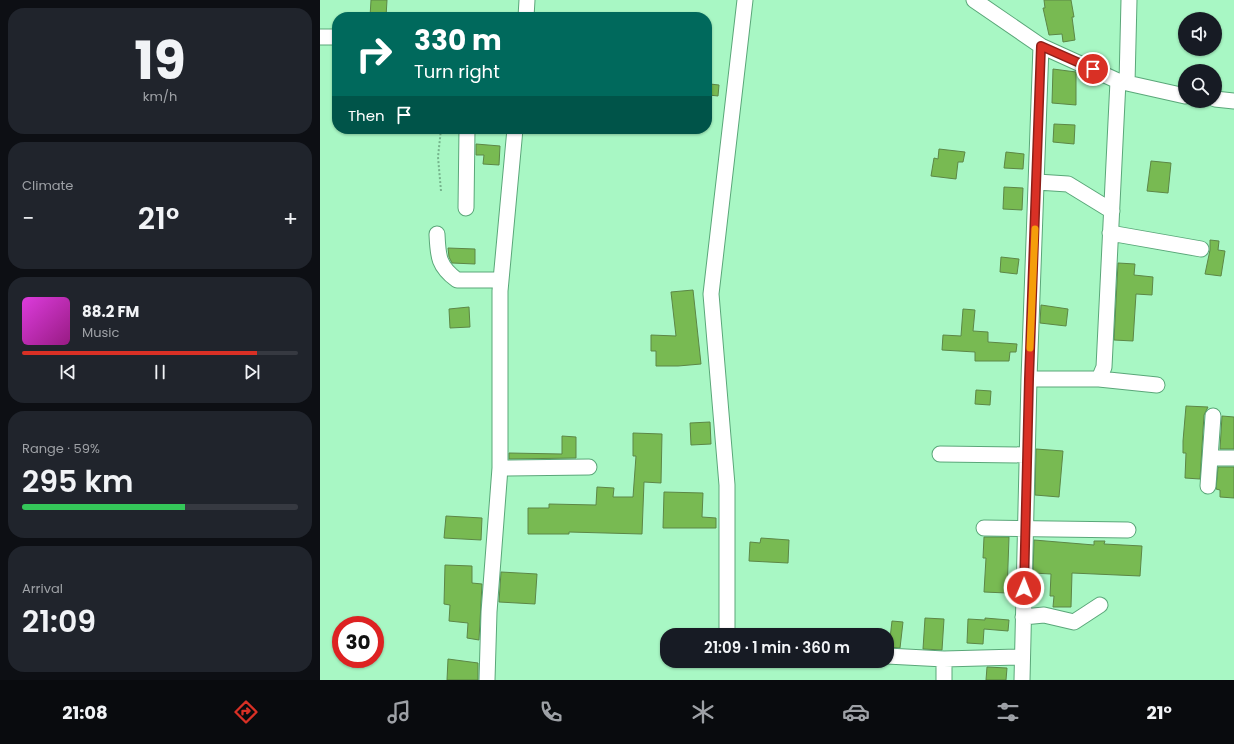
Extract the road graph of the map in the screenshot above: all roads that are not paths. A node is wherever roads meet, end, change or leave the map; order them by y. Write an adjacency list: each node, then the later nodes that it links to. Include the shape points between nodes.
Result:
1 (527, 0): 5 (street)
2 (745, 0): 38 (street, via 711,294 728,485)
3 (974, 0): 8 (street)
4 (1129, 0): 9 (street)
5 (526, 12)
6 (320, 37): 7 (street)
7 (332, 37)
8 (1041, 46): 9 (street); 15 (street)
9 (1123, 82): 10 (street); 17 (street)
10 (1178, 94)
11 (1222, 100): 12 (street)
12 (1234, 101)
13 (467, 134): 16 (street)
14 (515, 134): 21 (street)
15 (1036, 182): 17 (street, via 1068,184); 22 (street)
16 (466, 208)
17 (1112, 211): 19 (street)
18 (437, 234): 21 (street, via 438,257 444,268 457,280)
19 (1110, 234): 20 (street); 23 (street, via 1104,367)
20 (1201, 248)
21 (501, 280): 31 (street)
22 (1029, 379): 23 (street); 27 (street)
23 (1099, 379): 24 (street)
24 (1157, 384)
25 (1213, 416): 28 (street)
26 (940, 454): 27 (street)
27 (1027, 455): 34 (street)
28 (1210, 458): 29 (street); 32 (street)
29 (1234, 458)
30 (589, 467): 31 (street)
31 (500, 468): 42 (street, via 489,612)
32 (1208, 486)
33 (984, 528): 34 (street)
34 (1026, 528): 35 (street); 37 (street)
35 (1128, 530)
36 (1100, 605): 37 (street, via 1074,622 1044,615)
37 (1023, 617): 40 (street)
38 (727, 628)
39 (894, 656): 41 (street)
40 (1022, 657): 41 (street); 44 (street)
41 (944, 659): 43 (street)
42 (487, 680)
43 (944, 680)
44 (1022, 680)

